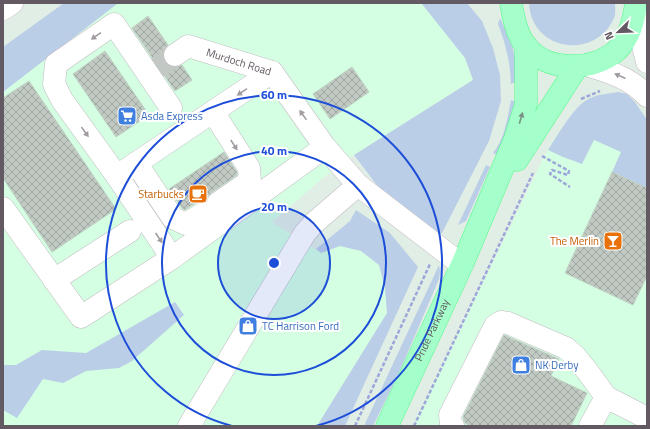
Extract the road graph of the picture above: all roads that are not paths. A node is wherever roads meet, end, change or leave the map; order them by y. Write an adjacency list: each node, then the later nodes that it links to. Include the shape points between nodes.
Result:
1 (12, 3): 4 (street)
2 (500, 3): 5 (street)
3 (635, 8): 8 (street); 9 (main road, via 626,38 616,50 605,58)
4 (3, 9)
5 (513, 12): 6 (main road)
6 (526, 46): 9 (main road, via 535,54 556,64); 20 (main road, Pride Parkway, one-way to 6, via 515,139 526,104)
7 (179, 52): 10 (street, Murdoch Road, via 188,46)
8 (647, 62)
9 (582, 66): 11 (street, one-way to 9, via 626,79); 20 (main road, Pride Parkway, via 524,148)
10 (272, 72): 13 (street, one-way to 13); 14 (street, Murdoch Road, one-way to 10)
11 (647, 96)
12 (171, 108): 16 (street, one-way to 16, via 151,72 114,24 56,64 54,84 62,100)
13 (212, 112): 15 (street); 15 (street, one-way to 15, via 249,168 250,181 211,208 186,224 173,218)
14 (325, 147): 17 (street, Murdoch Road); 21 (street)
15 (136, 163): 16 (street)
16 (117, 176): 21 (street, one-way to 21)
17 (358, 185): 22 (street, Murdoch Road); 26 (street, via 305,233)
18 (3, 208): 23 (street)
19 (130, 231): 23 (street)
20 (476, 232): 22 (main road, Pride Parkway)
21 (172, 258): 23 (street, via 80,318)
22 (462, 265): 27 (main road, Pride Parkway)
23 (54, 280)
24 (606, 397): 25 (street); 28 (street, via 566,348 501,322 495,326 450,415); 29 (street)
25 (647, 418): 30 (street)
26 (189, 426)
27 (387, 426)
28 (453, 426)
29 (590, 426)
30 (642, 426)

